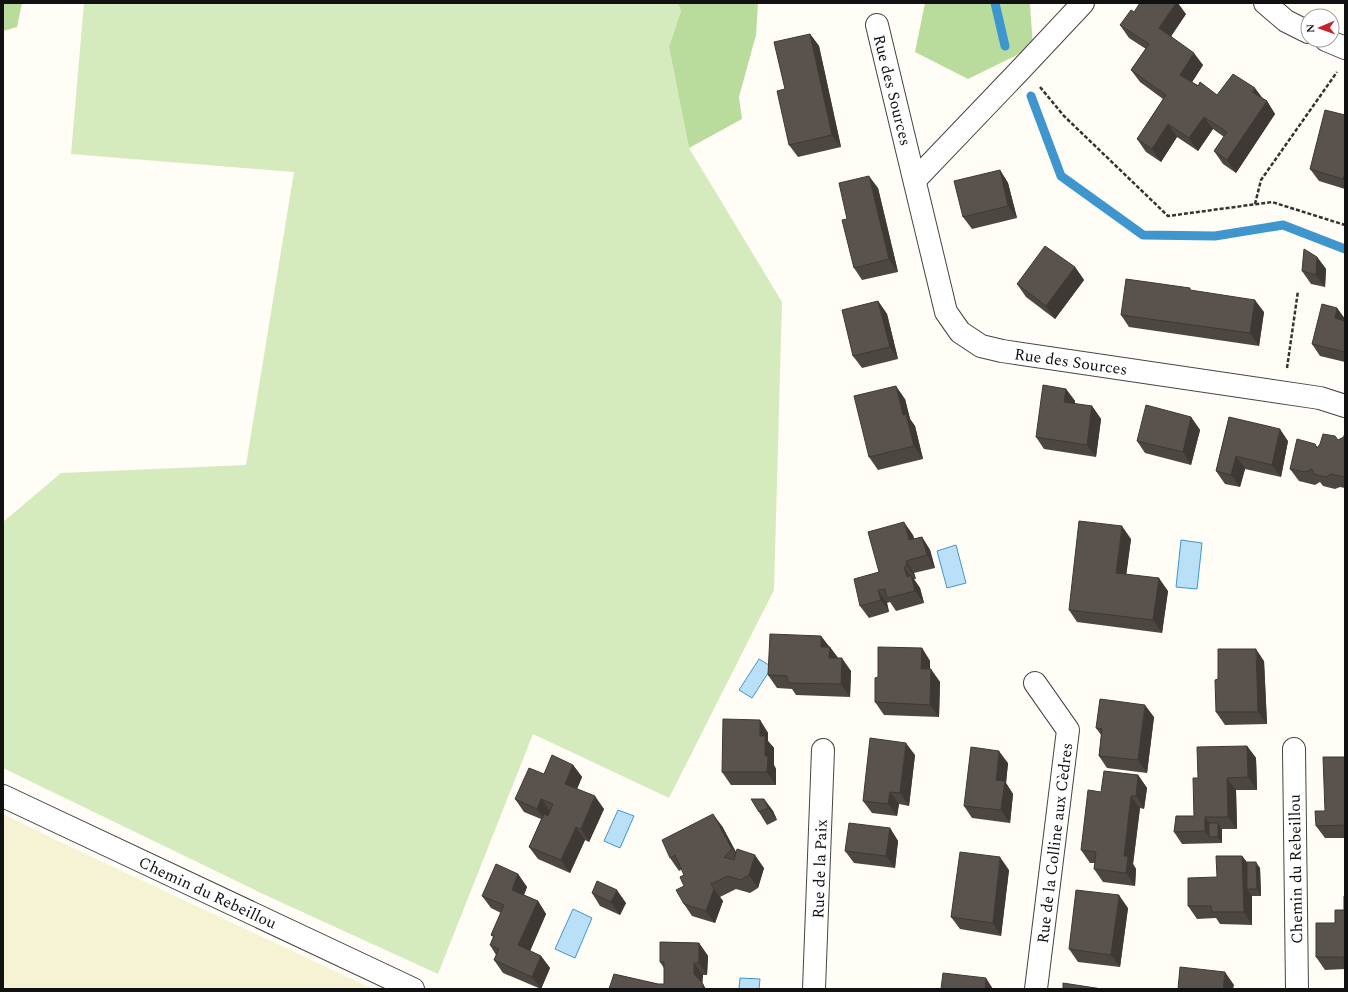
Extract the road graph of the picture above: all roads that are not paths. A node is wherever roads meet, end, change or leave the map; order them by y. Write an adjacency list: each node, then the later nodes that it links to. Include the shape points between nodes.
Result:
1 (1083, 3): 7 (street)
2 (1265, 3): 4 (street, via 1286,21)
3 (877, 25): 7 (street, Rue des Sources)
4 (1300, 28)
5 (1334, 48): 6 (street)
6 (1342, 57)
7 (915, 180): 8 (street, Rue des Sources, via 946,312 960,332 981,346 1284,392 1320,398)
8 (1345, 406)
9 (1035, 683): 15 (street, Rue de la Colline aux Cèdres, via 1068,730)
10 (1294, 749): 16 (street, Chemin du Rebeillou)
11 (823, 750): 14 (street, Rue de la Paix)
12 (3, 796): 13 (street, Chemin du Rebeillou)
13 (413, 989)
14 (814, 989)
15 (1036, 989)
16 (1297, 989)

